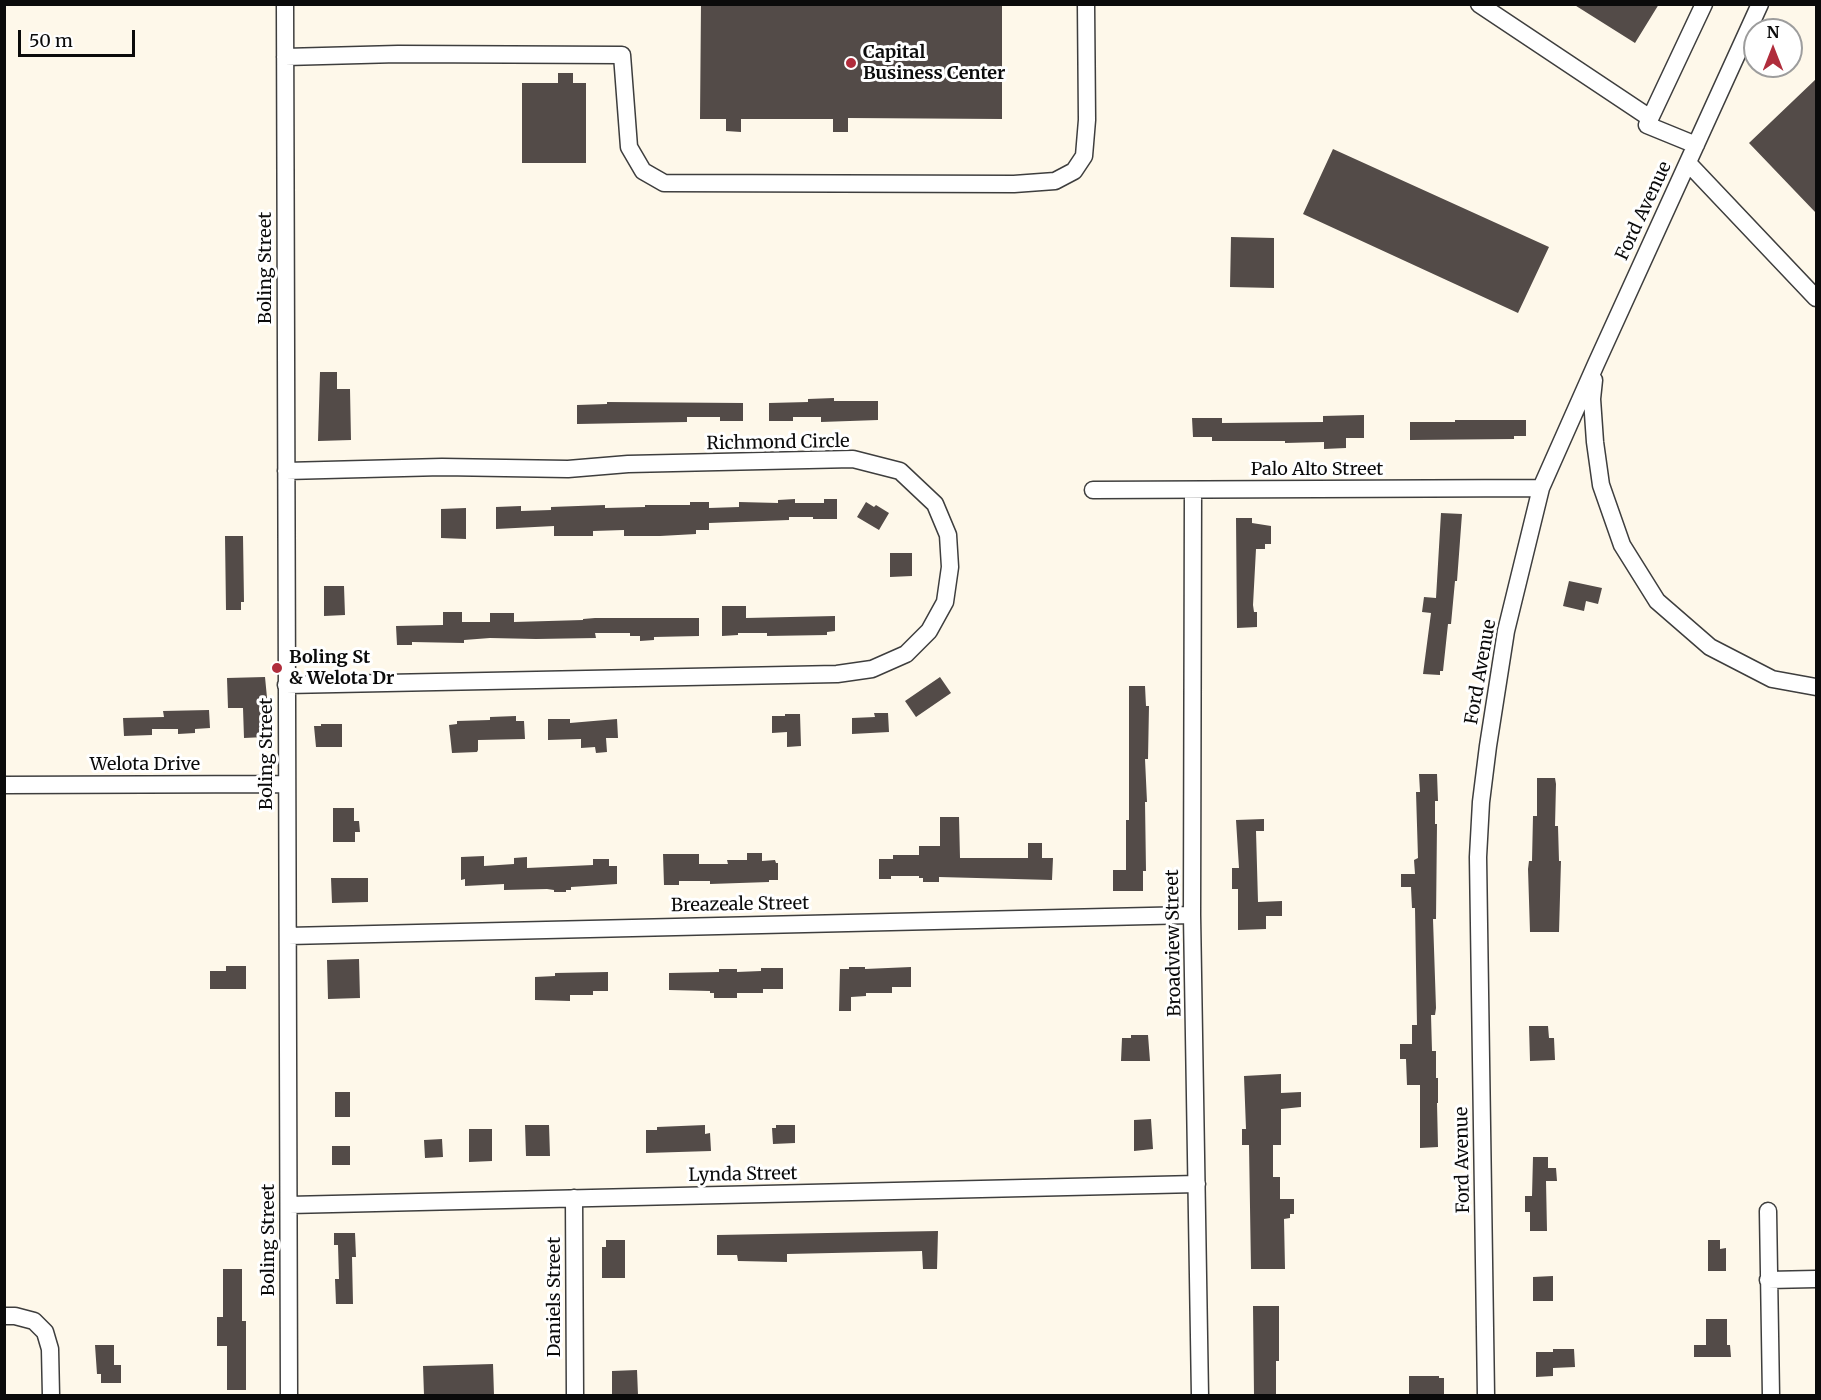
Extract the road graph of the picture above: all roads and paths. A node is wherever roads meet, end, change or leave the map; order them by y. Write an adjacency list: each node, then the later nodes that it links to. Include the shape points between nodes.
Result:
1 (285, 4): 6 (street, Boling Street)
2 (1086, 4): 6 (street, via 1084,156 1074,171 1055,181 1014,184 664,183 643,171 629,147 622,55)
3 (1479, 4): 7 (street)
4 (1704, 4): 7 (street)
5 (1760, 4): 8 (street, Ford Avenue)
6 (285, 57): 12 (street, Boling Street)
7 (1650, 118): 8 (street, via 1647,125)
8 (1696, 145): 9 (street, Ford Avenue)
9 (1688, 164): 10 (street); 11 (street, Ford Avenue)
10 (1816, 298)
11 (1596, 364): 13 (street, Ford Avenue); 17 (street, via 1592,399 1601,485 1622,545 1657,601 1710,647 1772,679)
12 (285, 471): 16 (street, Boling Street); 16 (street, Richmond Circle, via 568,469 853,459 900,471 935,504 948,535 950,567 945,602 928,631 906,654 873,669 837,674)
13 (1541, 488): 15 (street, Palo Alto Street); 33 (street, Ford Avenue, via 1501,660 1478,844)
14 (1093, 490): 15 (street, Palo Alto Street)
15 (1193, 490): 20 (street, Broadview Street)
16 (285, 685): 18 (street, Boling Street)
17 (1816, 687)
18 (286, 784): 19 (street, Welota Drive); 21 (street, Boling Street)
19 (4, 785)
20 (1192, 915): 21 (street, Breazeale Street); 22 (street, Broadview Street)
21 (288, 936): 24 (street, Boling Street)
22 (1197, 1184): 23 (street, Lynda Street); 32 (street, Broadview Street)
23 (574, 1198): 24 (street, Lynda Street); 31 (street, Daniels Street)
24 (289, 1205): 30 (street, Boling Street)
25 (1768, 1211): 27 (street)
26 (1816, 1279): 27 (street)
27 (1768, 1280): 34 (street)
28 (4, 1316): 29 (street, via 34,1321 45,1332 50,1349)
29 (51, 1395)
30 (289, 1395)
31 (575, 1395)
32 (1200, 1395)
33 (1486, 1395)
34 (1771, 1395)

